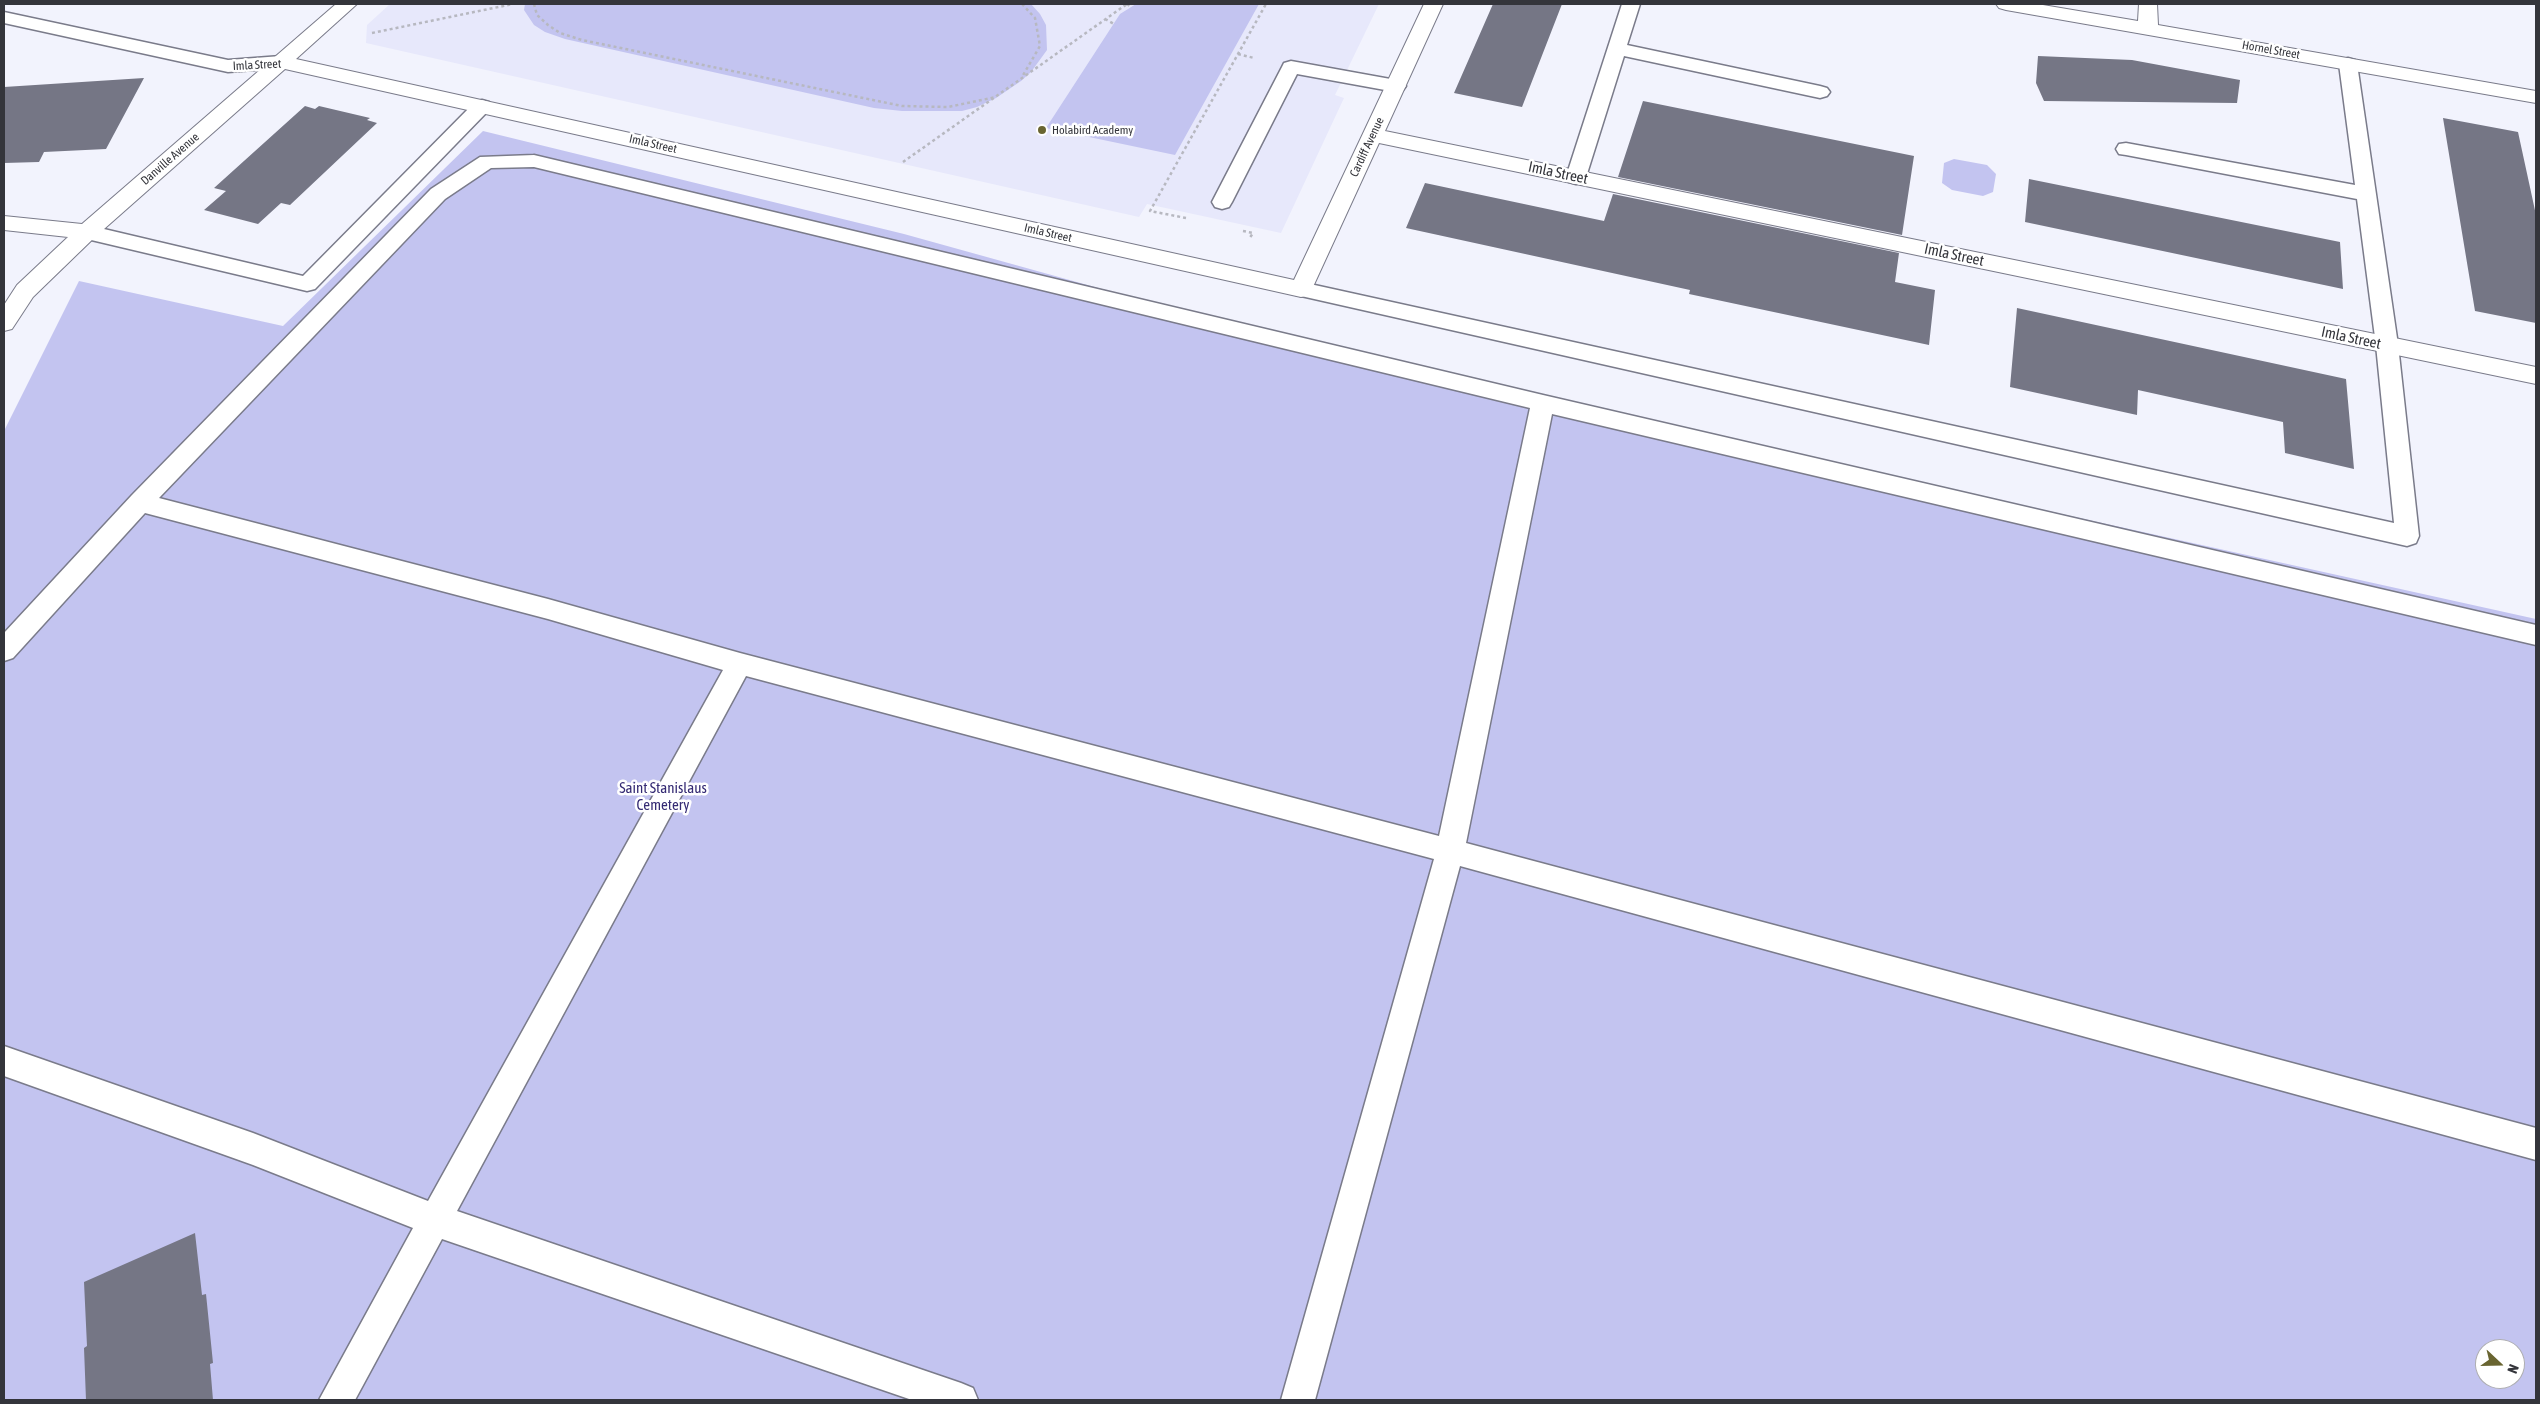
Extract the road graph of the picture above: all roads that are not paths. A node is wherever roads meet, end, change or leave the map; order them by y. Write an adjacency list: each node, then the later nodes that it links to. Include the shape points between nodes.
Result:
1 (347, 4): 11 (street, Danville Avenue)
2 (1434, 4): 13 (street, Cardiff Avenue)
3 (1631, 4): 10 (lane)
4 (2006, 4): 8 (street, Hornel Street)
5 (2148, 4): 8 (street)
6 (4, 18): 7 (lane, Imla Street)
7 (27, 23): 9 (lane); 11 (lane, Imla Street, via 228,66)
8 (2148, 29): 12 (street, Hornel Street)
9 (4, 30)
10 (1617, 49): 14 (lane); 19 (lane)
11 (280, 62): 16 (street, Imla Street); 23 (street, Danville Avenue)
12 (2348, 64): 15 (street, Hornel Street); 20 (lane)
13 (1396, 86): 17 (street, Cardiff Avenue); 21 (lane, via 1291,67)
14 (1820, 92)
15 (2536, 97)
16 (482, 106): 23 (lane, via 307,284); 24 (street, Imla Street)
17 (1372, 135): 19 (street, Imla Street); 24 (street, Cardiff Avenue)
18 (2126, 149): 20 (lane)
19 (1576, 177): 26 (street, Imla Street)
20 (2366, 194): 26 (lane)
21 (1222, 202)
22 (4, 223): 23 (street)
23 (87, 232): 25 (street, Danville Avenue, via 25,291)
24 (1300, 289): 26 (lane, via 2407,536)
25 (4, 323)
26 (2387, 345): 27 (street, Imla Street)
27 (2536, 376)
28 (1542, 403): 29 (lane, via 534,161 487,162 438,194); 30 (lane); 33 (lane)
29 (140, 502): 31 (lane); 32 (lane, via 548,609)
30 (2536, 635)
31 (4, 650)
32 (740, 664): 33 (lane); 36 (lane)
33 (1450, 851): 35 (lane); 39 (lane)
34 (4, 1061): 36 (lane, via 253,1150)
35 (2536, 1144)
36 (435, 1220): 37 (lane); 38 (lane)
37 (336, 1400)
38 (961, 1400)
39 (1298, 1400)

